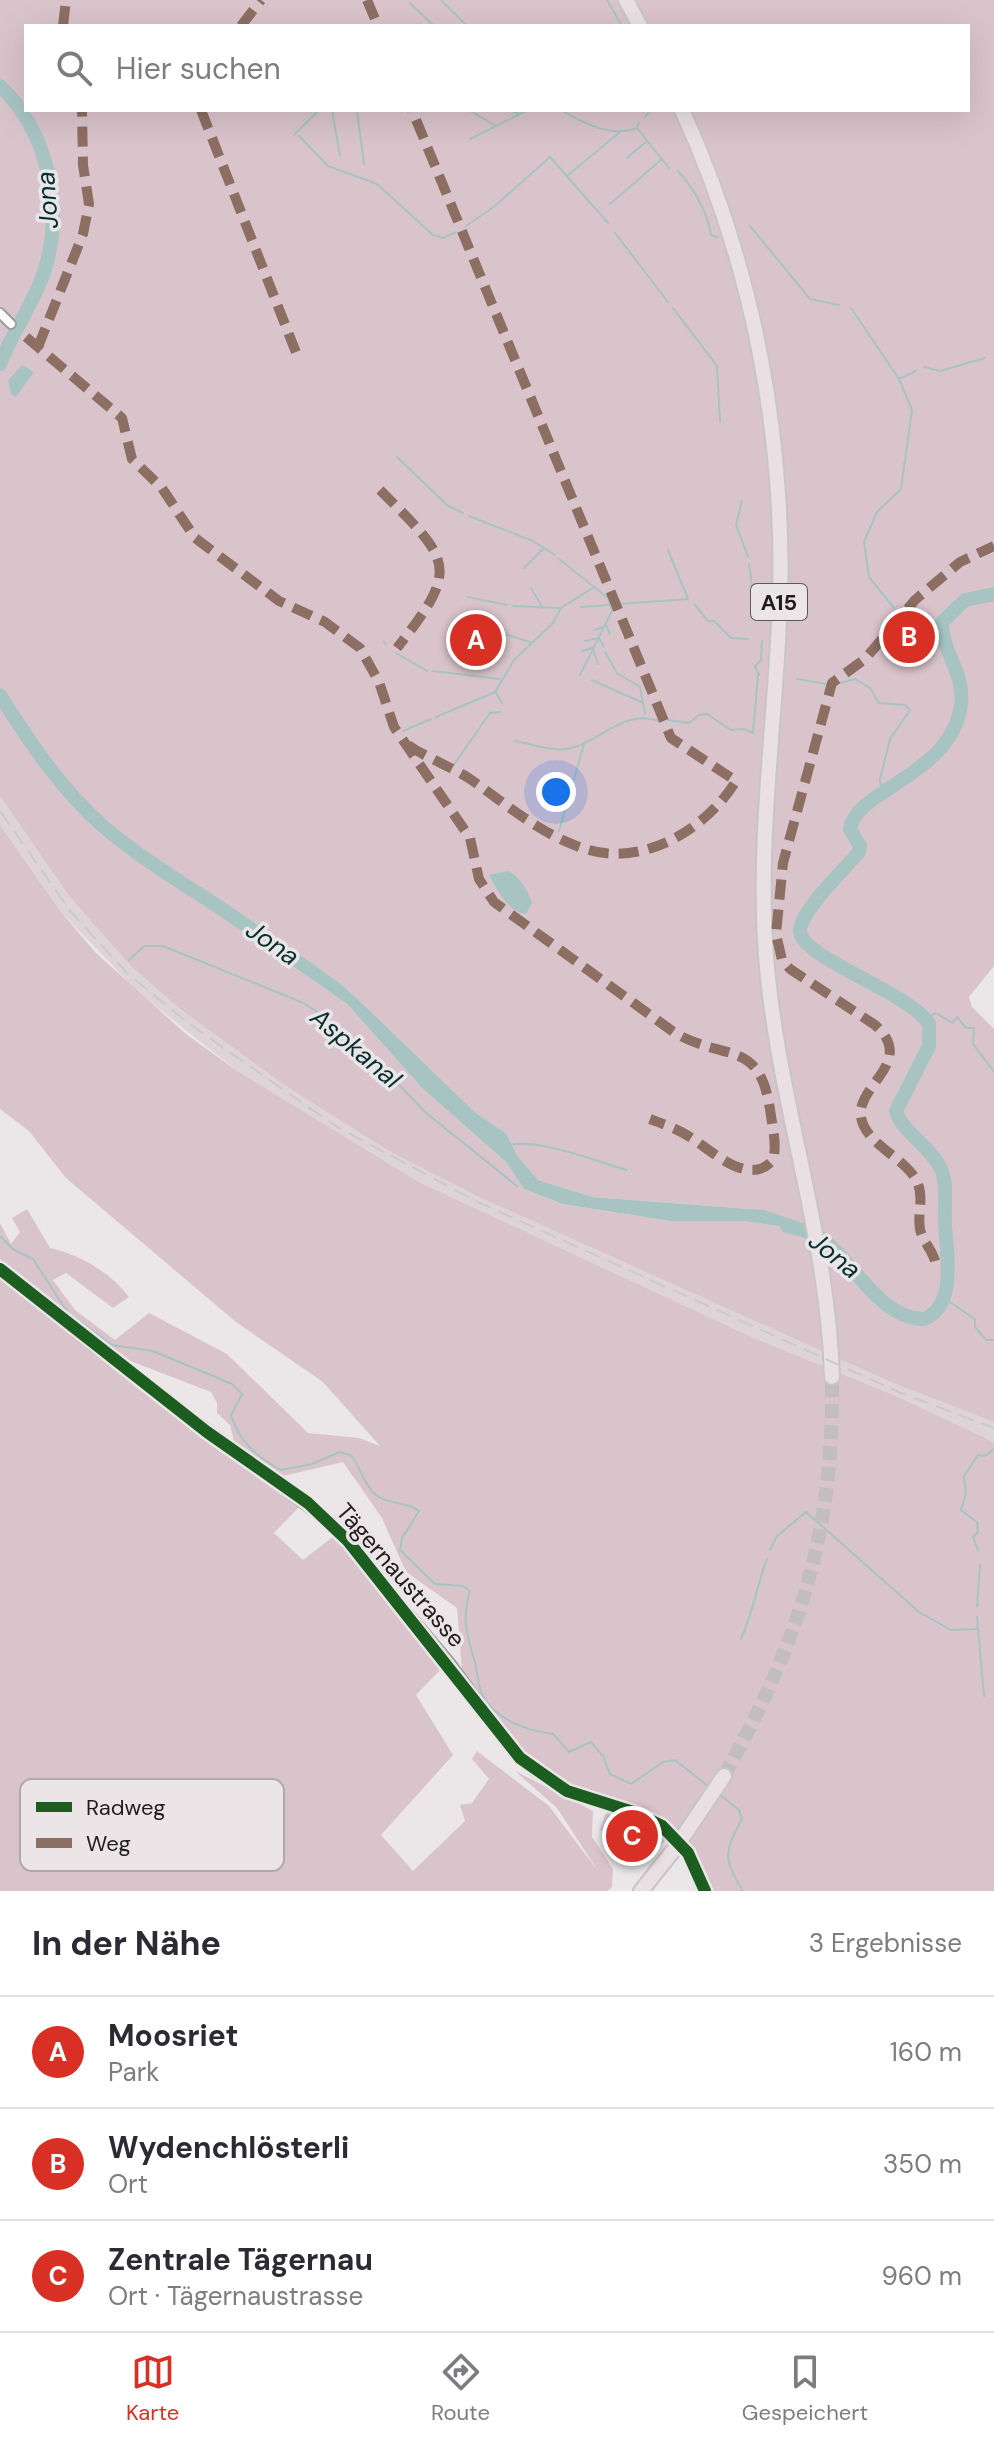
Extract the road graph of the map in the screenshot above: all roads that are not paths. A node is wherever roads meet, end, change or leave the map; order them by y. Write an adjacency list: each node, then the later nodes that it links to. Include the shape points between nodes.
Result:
1 (626, 0): 2 (highway)
2 (639, 24)
3 (683, 112): 7 (highway, A15, via 740,269 774,443 780,597 764,839 765,935 777,1039 824,1275)
4 (0, 313): 5 (street)
5 (11, 324)
6 (0, 1269): 10 (street, Tägernaustrasse, bridge, via 331,1523 533,1769 567,1791 648,1818 688,1853)
7 (832, 1377)
8 (717, 1786): 9 (highway)
9 (641, 1891)
10 (705, 1891)

